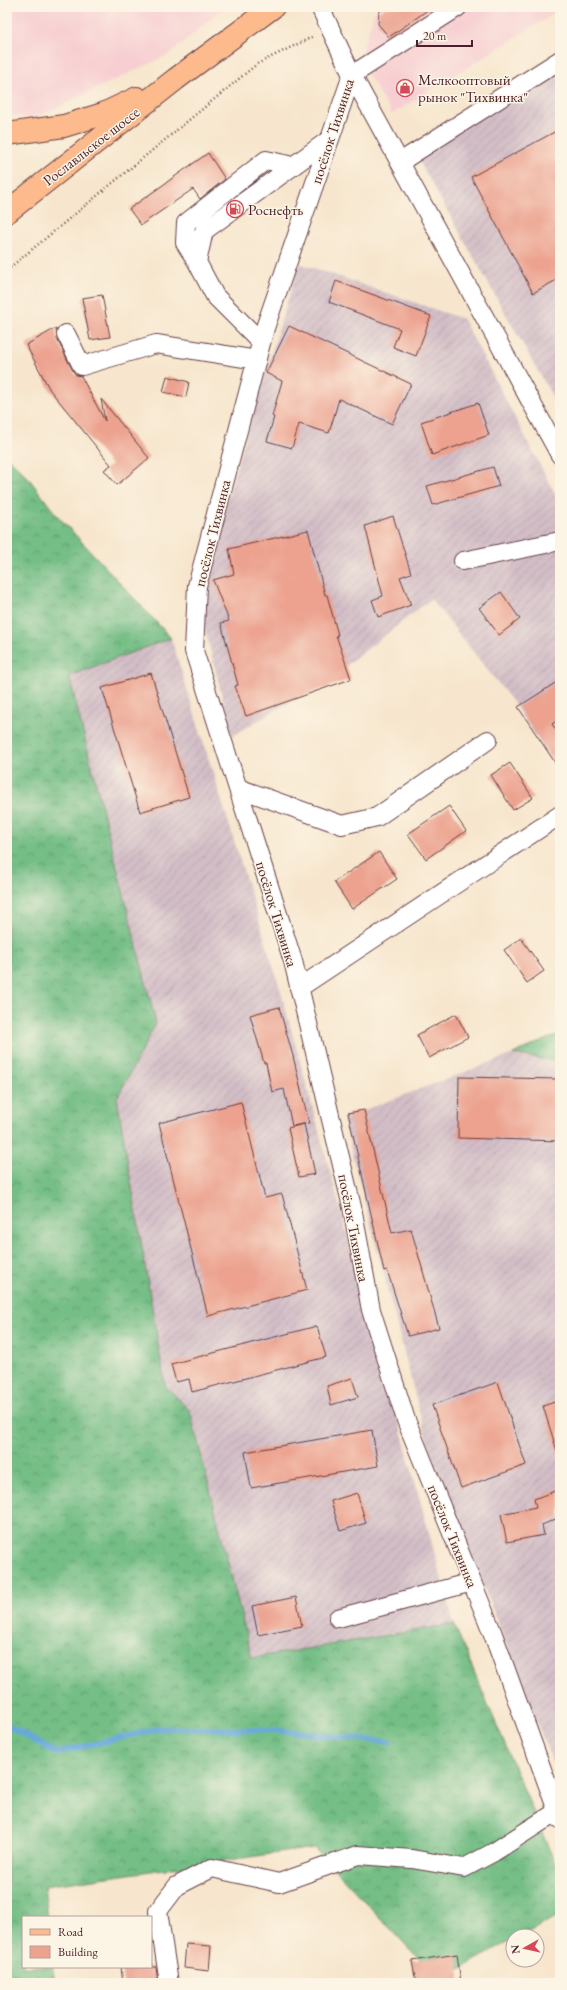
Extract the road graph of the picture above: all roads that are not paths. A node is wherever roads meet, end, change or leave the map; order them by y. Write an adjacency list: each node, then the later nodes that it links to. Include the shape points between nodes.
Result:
1 (273, 7): 6 (main road, Рославльское шоссе)
2 (320, 7): 5 (street, посёлок Тихвинка)
3 (458, 7): 5 (street)
4 (560, 60): 9 (street)
5 (352, 75): 8 (street, посёлок Тихвинка); 9 (street)
6 (176, 79): 7 (main road, Рославльское шоссе, via 103,114 64,126); 10 (main road, Рославльское шоссе)
7 (7, 134)
8 (330, 139): 12 (street, посёлок Тихвинка); 12 (street, via 204,230 197,262 216,296)
9 (400, 162): 14 (street)
10 (7, 212)
11 (66, 334): 13 (street, via 82,366 156,344)
12 (261, 342): 13 (street, посёлок Тихвинка)
13 (256, 360): 18 (street, посёлок Тихвинка, via 197,586 194,651)
14 (560, 455)
15 (560, 541): 16 (street)
16 (463, 561)
17 (488, 740): 18 (street, via 377,817 342,825)
18 (238, 788): 20 (street, посёлок Тихвинка, via 293,961)
19 (560, 814): 20 (street)
20 (299, 988): 21 (street, посёлок Тихвинка, via 352,1207 371,1310 406,1420)
21 (472, 1582): 22 (street); 23 (street, посёлок Тихвинка)
22 (338, 1618)
23 (559, 1815): 24 (street, via 464,1868 412,1858 358,1855 279,1883 212,1868 177,1886 158,1911)
24 (169, 1983)

